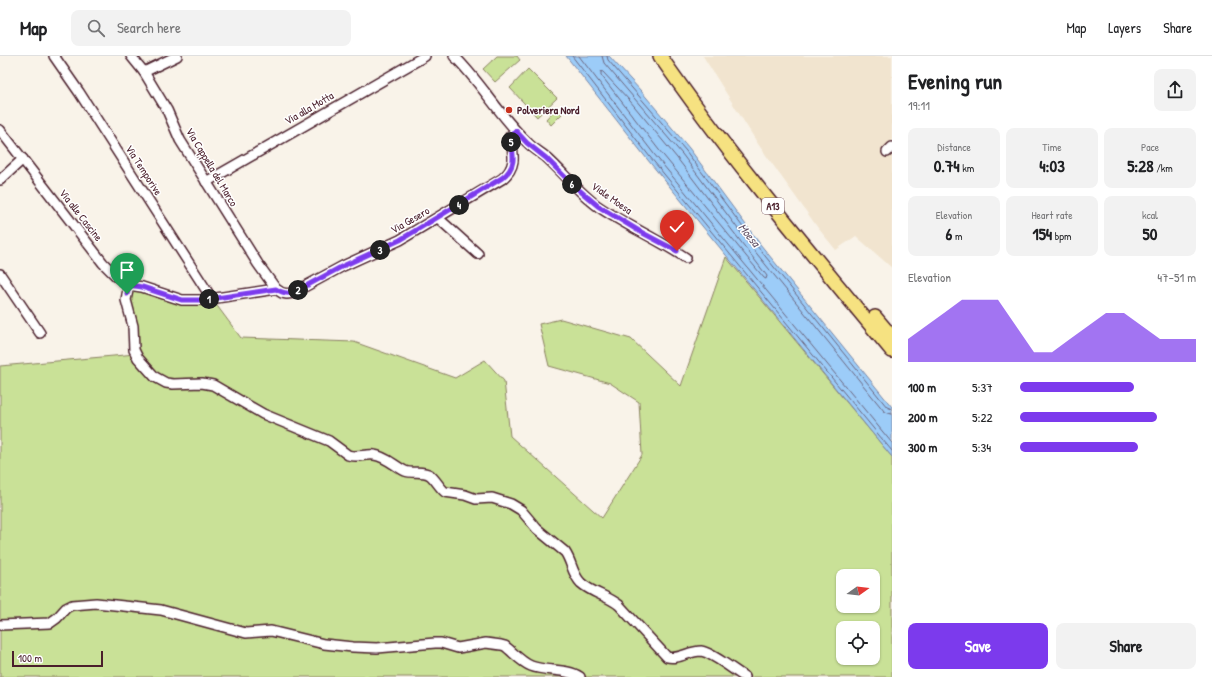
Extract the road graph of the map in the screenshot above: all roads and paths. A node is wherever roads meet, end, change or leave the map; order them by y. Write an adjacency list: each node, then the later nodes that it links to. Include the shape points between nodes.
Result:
1 (54, 56): 20 (street, Via Temporive)
2 (131, 56): 8 (street, Via Cappella del Marco)
3 (177, 56): 8 (street)
4 (425, 56): 13 (street, Via alla Motta)
5 (454, 56): 10 (street, Viale Moesa, via 474,77)
6 (660, 56): 23 (highway, A13, via 715,132)
7 (671, 56): 22 (highway, A13, via 750,163)
8 (144, 72): 13 (street, Via Cappella del Marco, via 167,110 180,140)
9 (0, 130): 11 (street, Via alle Cascine)
10 (516, 131): 14 (street, Via Gesero, via 510,136 513,159 509,173); 16 (street, Viale Moesa, via 598,206)
11 (23, 159): 12 (street); 18 (street, Via alle Cascine, via 103,264)
12 (0, 180)
13 (206, 182): 19 (street, Via Cappella del Marco)
14 (438, 218): 15 (street); 19 (street, Via Gesero, via 400,240 343,266 293,293 287,294)
15 (478, 254)
16 (686, 258)
17 (0, 274): 21 (street)
18 (129, 285): 20 (street, Via alle Cascine, via 182,300); 26 (street, via 126,300 133,326 134,350 155,377 174,384 213,385 263,414 330,441 348,455 378,456 410,473 422,472 430,476 445,492 476,499 492,498 517,507 537,529 565,552 573,572 581,583 619,605 667,657 702,651)
19 (276, 289): 20 (street, Via alle Cascine)
20 (212, 299)
21 (40, 333)
22 (892, 337)
23 (892, 351)
24 (0, 625): 25 (street, via 50,623 72,605 96,603 161,610 246,633 271,631 324,644 353,647 399,647 441,643 458,648 501,644 522,662 533,667 571,673)
25 (580, 677)
26 (744, 677)

